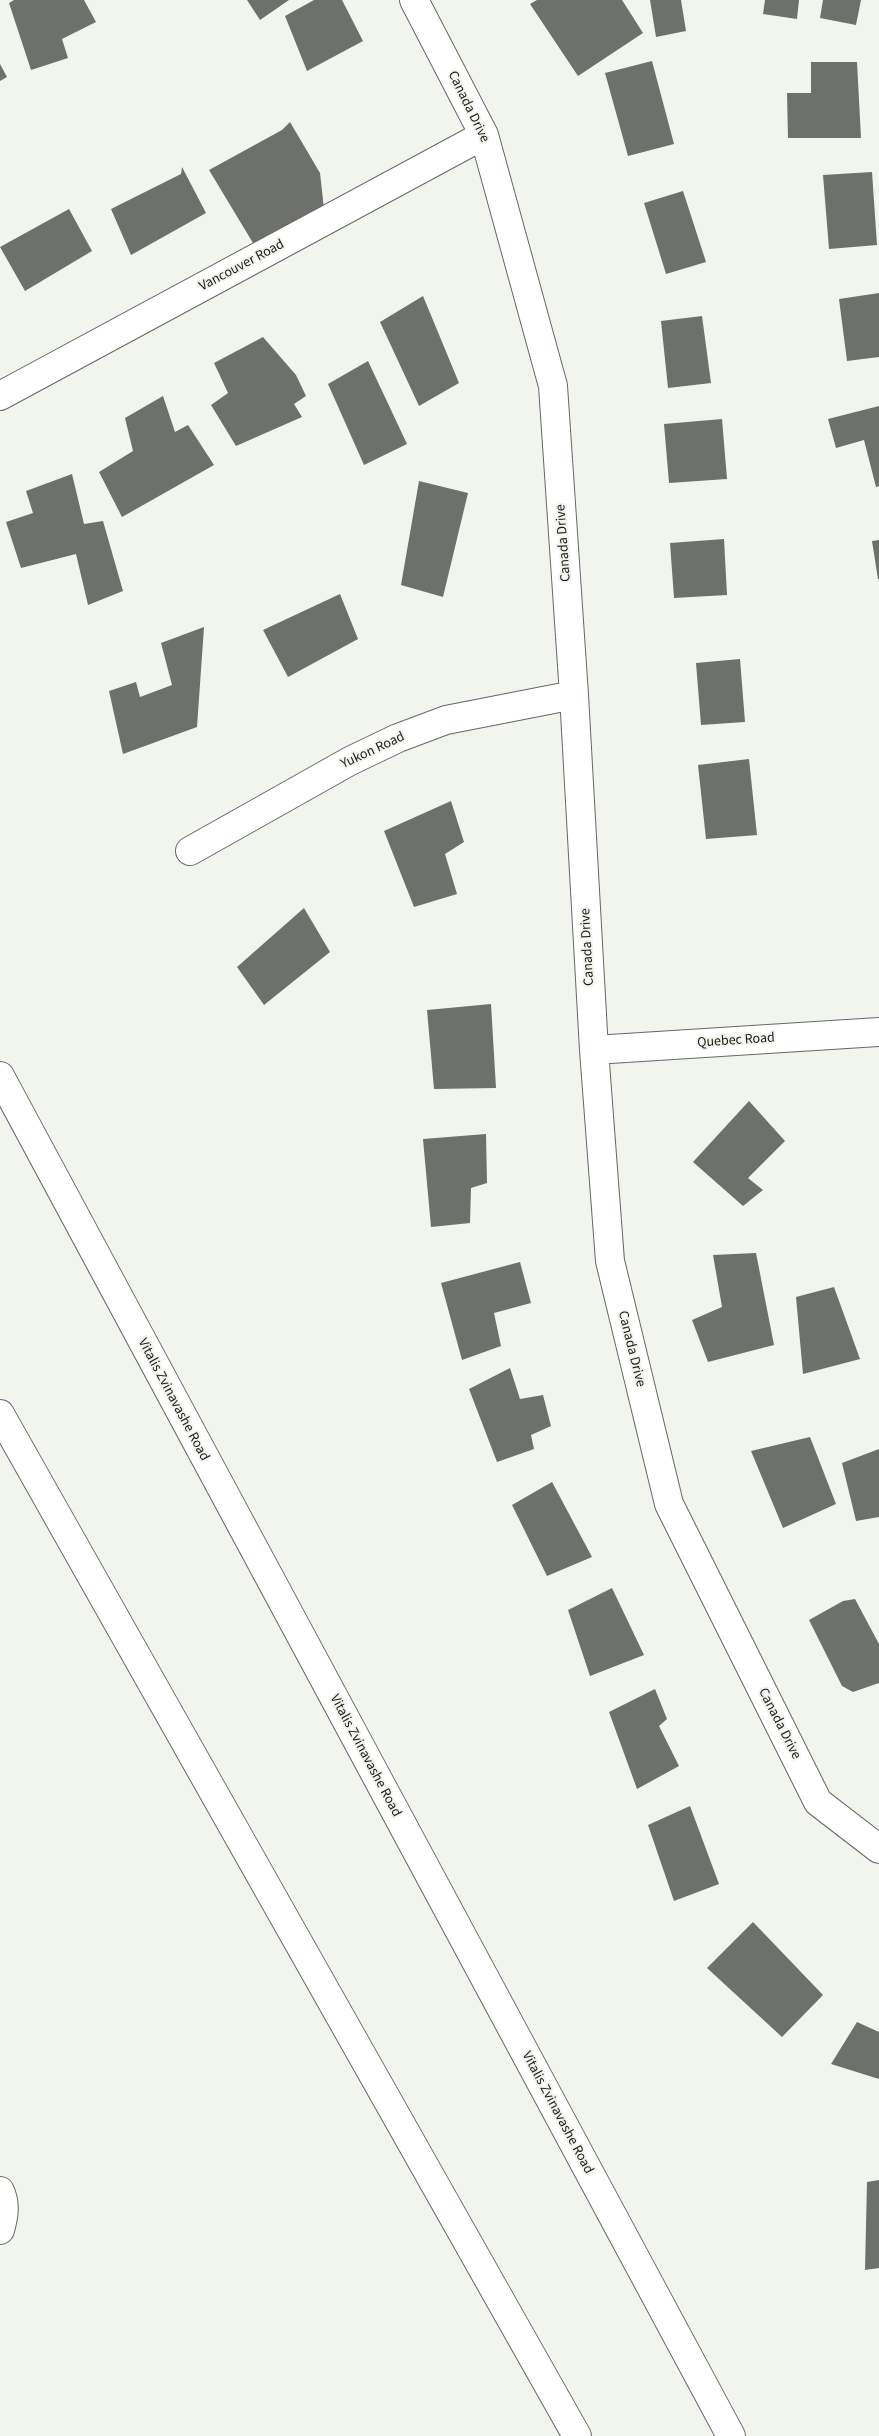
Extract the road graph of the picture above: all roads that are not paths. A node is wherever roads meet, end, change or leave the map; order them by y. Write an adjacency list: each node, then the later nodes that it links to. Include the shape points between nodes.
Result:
1 (414, 0): 2 (street, Canada Drive)
2 (484, 136): 3 (street, Vancouver Road); 4 (street, Canada Drive, via 553,386)
3 (0, 396)
4 (574, 695): 5 (street, Yukon Road, via 446,720 398,738 350,761); 7 (street, Canada Drive)
5 (190, 851)
6 (879, 1032): 7 (street, Quebec Road)
7 (594, 1050): 10 (street, Canada Drive, via 610,1261 669,1504 818,1802)
8 (0, 1076): 14 (street, Vitalis Zvinavashe Road)
9 (0, 1414): 13 (street)
10 (879, 1849)
11 (0, 2191): 12 (street, via 4,2199 4,2215)
12 (0, 2230)
13 (577, 2436)
14 (730, 2436)

